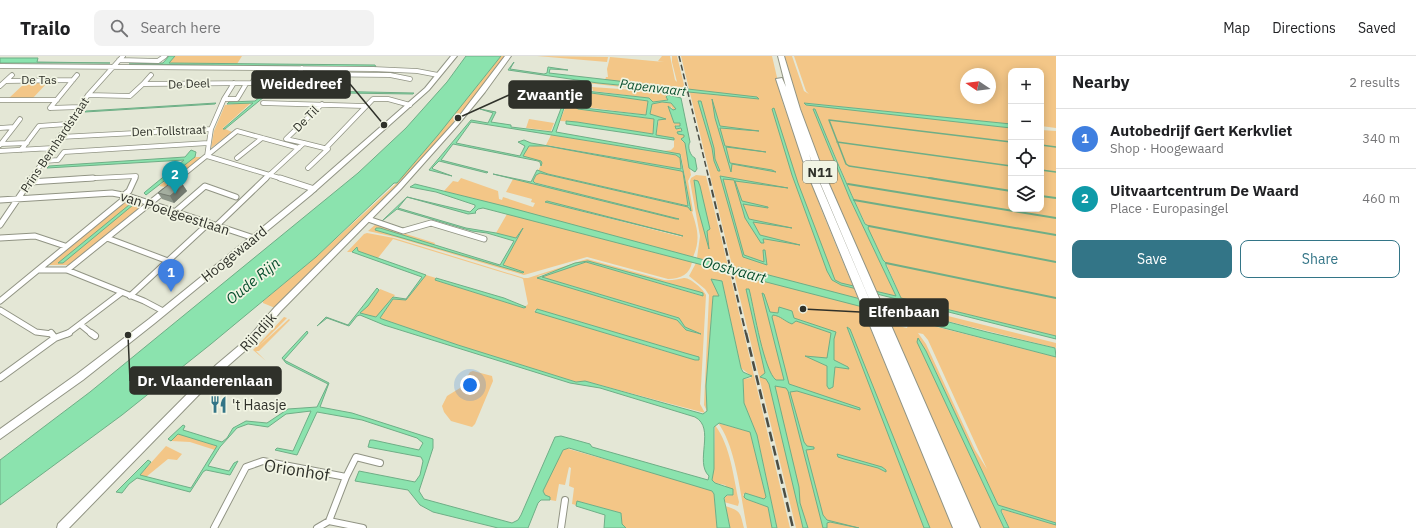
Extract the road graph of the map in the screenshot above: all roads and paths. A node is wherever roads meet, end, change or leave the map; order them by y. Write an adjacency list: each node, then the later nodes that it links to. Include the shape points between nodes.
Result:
1 (123, 56): 7 (street, Prins Bernhardstraat)
2 (165, 56): 7 (street, via 158,60)
3 (454, 56): 16 (main road, Hoogewaard)
4 (508, 56): 63 (main road, Rijndijk, via 443,140)
5 (774, 56): 81 (highway, N11, via 809,167 856,282)
6 (781, 56): 81 (highway, N11, via 796,109 815,161 867,284)
7 (119, 60): 9 (street, Prins Bernhardstraat)
8 (0, 66): 9 (street)
9 (112, 68): 10 (street); 25 (street, Prins Bernhardstraat)
10 (302, 68): 11 (street); 15 (street, via 299,74)
11 (372, 69): 15 (street); 16 (street, via 417,71)
12 (12, 75): 20 (street, De Tas)
13 (77, 75): 19 (street, De Tas)
14 (151, 75): 21 (street, De Deel)
15 (370, 75): 18 (street)
16 (438, 75): 31 (main road, Hoogewaard)
17 (255, 78): 23 (street, De Deel, via 252,83)
18 (410, 79)
19 (73, 80): 20 (street, De Tas); 28 (street, De Tas)
20 (6, 81): 24 (street, De Tas)
21 (143, 84): 22 (street, De Deel); 25 (street, De Deel, via 130,96)
22 (234, 84): 23 (street, De Deel); 26 (street, De Deel)
23 (246, 84): 26 (street, De Deel, via 237,99)
24 (0, 86)
25 (88, 95): 33 (street, Prins Bernhardstraat)
26 (224, 99): 38 (street, De Deel)
27 (0, 100): 28 (street, De Tas)
28 (57, 100): 33 (street, De Tas, via 50,108)
29 (263, 103): 30 (street, De Til)
30 (322, 104): 32 (street, De Til); 43 (street, De Til, via 286,139)
31 (410, 105): 32 (street, De Til, via 388,99 373,99); 56 (main road, Hoogewaard)
32 (364, 106): 47 (street)
33 (80, 107): 35 (street, Prins Bernhardstraat)
34 (20, 119): 36 (street)
35 (68, 124): 39 (street, Prins Bernhardstraat); 41 (street, via 39,126)
36 (14, 127): 37 (street); 44 (street)
37 (0, 128)
38 (211, 128): 39 (street, Den Tollstraat); 42 (street, Den Tollstraat)
39 (60, 137): 45 (street, Prins Bernhardstraat)
40 (262, 138): 46 (street); 50 (street, via 237,131); 51 (street)
41 (27, 142): 44 (street); 48 (street)
42 (208, 143): 50 (street, Den Tollstraat); 52 (street, via 64,152 58,160)
43 (304, 143): 46 (street); 47 (street)
44 (0, 144)
45 (53, 148): 48 (street); 52 (street, Prins Bernhardstraat)
46 (299, 148): 54 (street)
47 (325, 149): 53 (street, via 328,149)
48 (21, 150): 49 (street)
49 (0, 151)
50 (207, 156): 54 (street, Den Tollstraat); 61 (street)
51 (237, 158)
52 (44, 161): 55 (street, Prins Bernhardstraat)
53 (308, 168)
54 (270, 175): 56 (street, Den Tollstraat); 66 (street)
55 (30, 182): 57 (street, via 136,176); 59 (street, Prins Bernhardstraat)
56 (314, 189): 69 (main road, Hoogewaard)
57 (126, 195): 59 (street, van Poelgeestlaan, via 112,193); 61 (street, van Poelgeestlaan); 71 (street)
58 (236, 197): 62 (street, via 204,186)
59 (19, 198): 60 (street, van Poelgeestlaan); 65 (street, Prins Bernhardstraat)
60 (0, 200)
61 (150, 203): 62 (street, van Poelgeestlaan); 68 (street)
62 (175, 212): 64 (street, van Poelgeestlaan)
63 (368, 219): 70 (street, via 403,231 431,223); 90 (main road, Rijndijk, via 278,309 241,352 219,368)
64 (209, 223): 66 (street, van Poelgeestlaan); 72 (street)
65 (0, 225)
66 (216, 226): 69 (street, van Poelgeestlaan)
67 (0, 238): 71 (street, via 35,236)
68 (107, 238): 72 (street); 74 (street)
69 (254, 238): 79 (main road, Hoogewaard)
70 (484, 238)
71 (65, 246): 73 (street)
72 (168, 261): 76 (street)
73 (38, 270): 74 (street); 77 (street)
74 (67, 270): 75 (street)
75 (121, 293): 76 (street); 80 (street)
76 (130, 296): 79 (street)
77 (0, 301)
78 (0, 310): 83 (street, via 36,332 51,333)
79 (163, 311): 85 (main road, Hoogewaard, via 80,377)
80 (81, 325): 82 (street); 83 (street)
81 (882, 332): 95 (highway, N11); 96 (highway, N11)
82 (95, 336)
83 (55, 338): 84 (street)
84 (0, 378)
85 (0, 435)
86 (380, 463): 87 (street, Orionhof, via 356,457)
87 (346, 477): 89 (street); 91 (street, Orionhof, via 263,461 246,467)
88 (565, 500): 94 (street)
89 (329, 521): 92 (street); 93 (street)
90 (62, 528)
91 (214, 528)
92 (317, 528)
93 (363, 528)
94 (561, 528)
95 (960, 528)
96 (973, 528)

